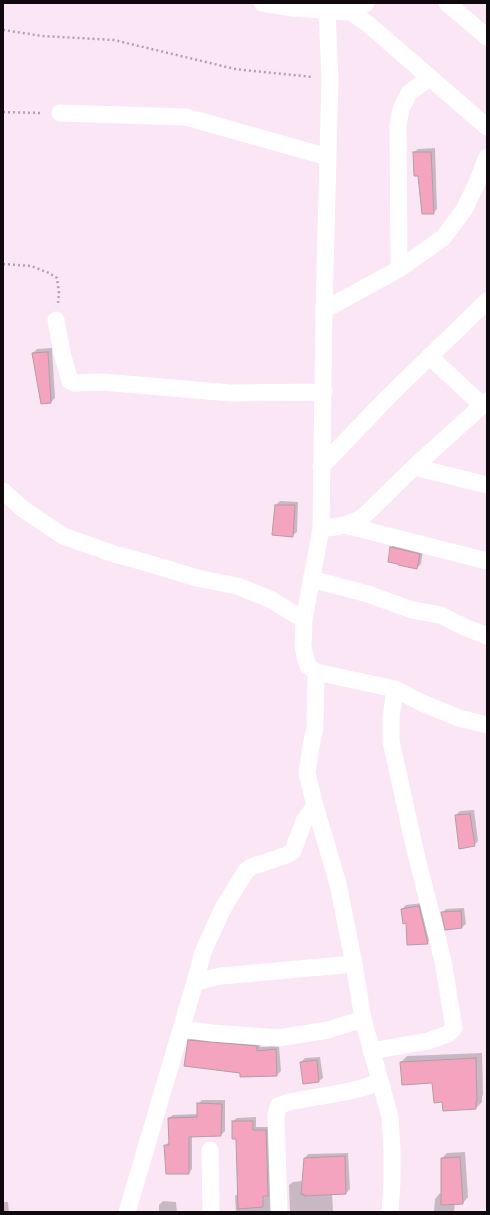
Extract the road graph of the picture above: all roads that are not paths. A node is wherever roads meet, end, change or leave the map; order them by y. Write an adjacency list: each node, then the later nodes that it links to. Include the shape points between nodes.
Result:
1 (262, 3): 4 (street, via 293,8)
2 (366, 3): 4 (street)
3 (447, 3): 5 (street)
4 (338, 9): 6 (street, via 368,24); 9 (street, via 330,79)
5 (487, 37)
6 (430, 77): 8 (street); 11 (street, via 409,93 401,109 398,125)
7 (60, 113): 9 (street, via 186,118)
8 (487, 127)
9 (328, 157): 13 (street)
10 (487, 157): 11 (street, via 464,210 443,238)
11 (399, 269): 13 (street)
12 (487, 301): 15 (street)
13 (324, 310): 16 (street)
14 (56, 320): 16 (street, via 62,353 70,380 74,383 103,382 230,394)
15 (429, 356): 17 (street); 18 (street)
16 (324, 392): 18 (street)
17 (485, 404): 19 (street)
18 (321, 466): 23 (street)
19 (414, 467): 20 (street); 22 (street, via 366,514)
20 (487, 485)
21 (3, 491): 26 (street, via 23,509 63,536 197,578 237,586 270,599)
22 (345, 525): 23 (street); 24 (street)
23 (320, 529): 25 (street)
24 (487, 560)
25 (311, 578): 26 (street); 27 (street, via 412,610 441,615)
26 (304, 620): 28 (street, via 305,657 308,666)
27 (487, 636)
28 (316, 672): 29 (street); 31 (street, via 315,727 307,773)
29 (395, 689): 30 (street, via 459,718); 36 (street, via 391,741 442,962 454,1028 448,1034 428,1041)
30 (487, 725)
31 (315, 806): 32 (street, via 338,884); 33 (street, via 304,821 293,851 246,871 223,908 203,952)
32 (354, 964): 33 (street, via 221,976); 34 (street)
33 (195, 982): 35 (street)
34 (363, 1019): 35 (street, via 328,1030 278,1038); 36 (street)
35 (181, 1029): 39 (street)
36 (371, 1051): 37 (street)
37 (380, 1082): 41 (street, via 278,1106 276,1116); 42 (street, via 391,1131)
38 (210, 1150): 40 (street)
39 (127, 1212)
40 (211, 1212)
41 (279, 1212)
42 (390, 1212)

